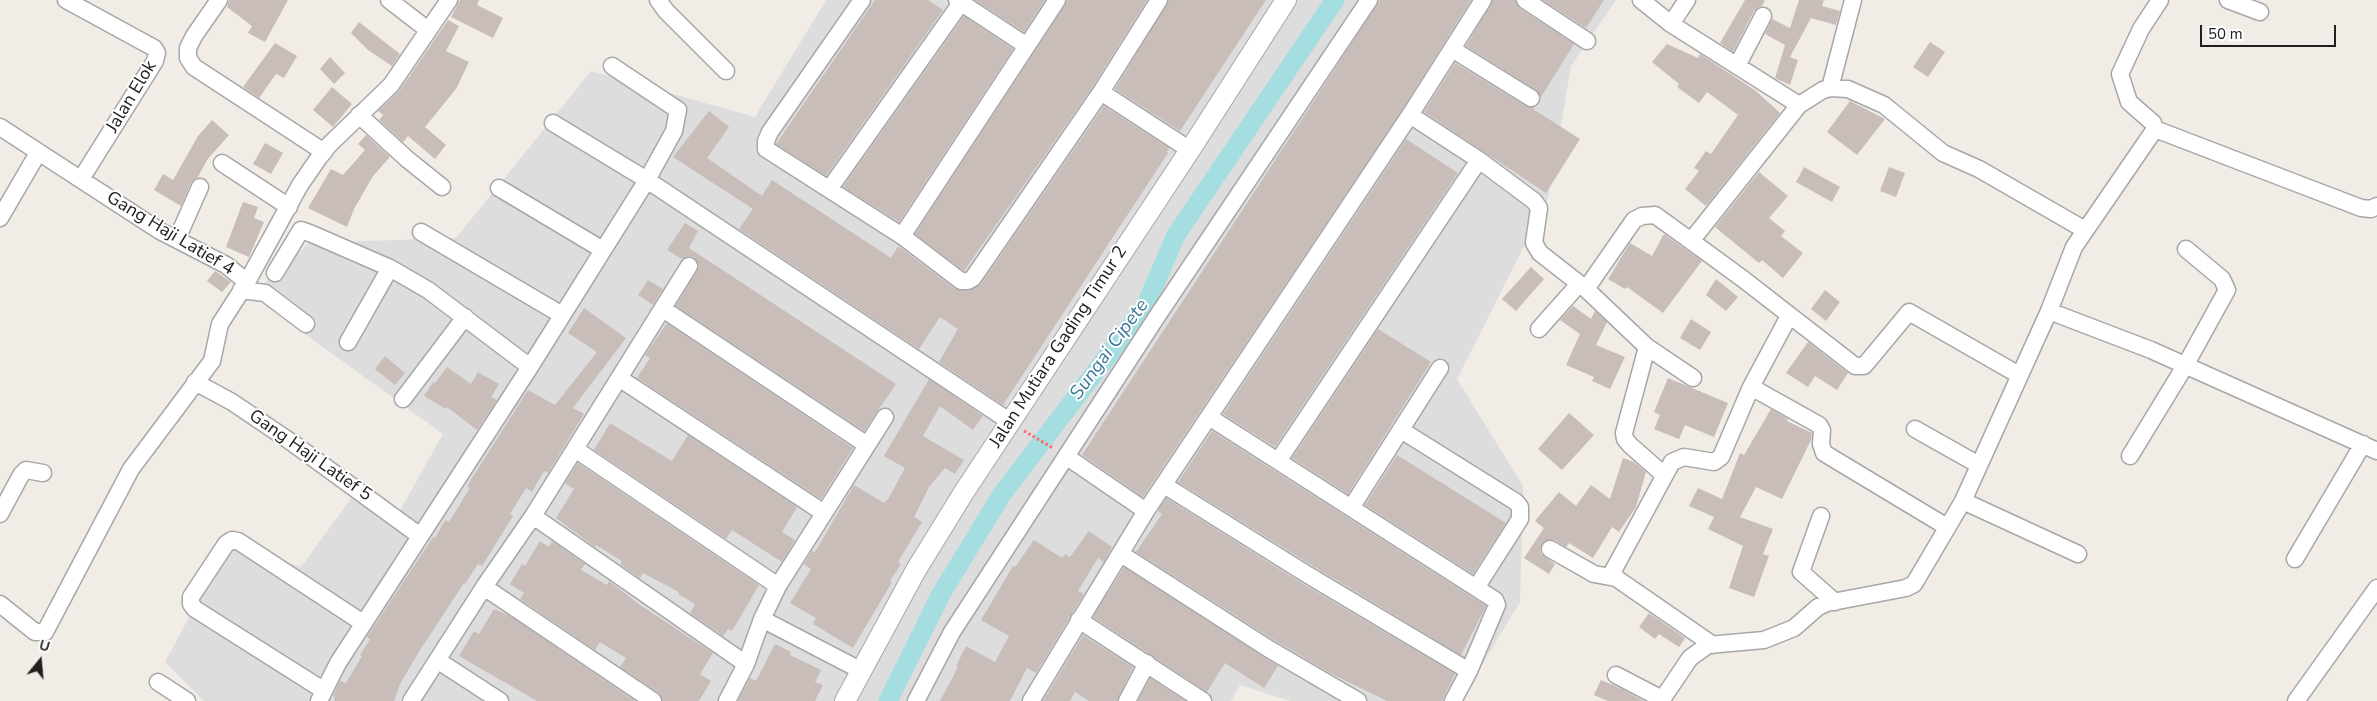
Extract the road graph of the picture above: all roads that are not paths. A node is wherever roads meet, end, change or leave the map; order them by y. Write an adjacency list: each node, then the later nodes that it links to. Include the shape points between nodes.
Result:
1 (66, 0): 43 (street, Jalan Elok, via 154,48 157,53 156,61)
2 (219, 0): 39 (street, via 188,48 188,58 194,67)
3 (389, 0): 22 (street)
4 (449, 0): 22 (street, Gang Haji Latief 4)
5 (658, 0): 28 (street)
6 (862, 0): 48 (street, via 766,141 766,149)
7 (1057, 0): 24 (street)
8 (1159, 0): 30 (street)
9 (1286, 0): 38 (street, Jalan Mutiara Gading Timur 2)
10 (1369, 0): 90 (street)
11 (1484, 0): 25 (street)
12 (1525, 0): 23 (street)
13 (1641, 0): 21 (street)
14 (1687, 0): 21 (street)
15 (1853, 0): 29 (street)
16 (2160, 0): 37 (street, via 2141,29 2120,74 2129,102 2153,123)
17 (2228, 0): 19 (street)
18 (960, 1): 24 (street); 48 (street)
19 (2260, 12)
20 (1763, 16): 27 (street)
21 (1671, 24): 27 (street)
22 (428, 30): 33 (street, Gang Haji Latief 4, via 391,85)
23 (1587, 40)
24 (1027, 46): 54 (street)
25 (1452, 49): 31 (street); 34 (street)
26 (612, 66): 44 (street, via 678,110 674,131)
27 (1737, 66): 32 (street)
28 (726, 71)
29 (1830, 88): 32 (street); 52 (street, via 1854,91 1884,105 1943,153 1978,169)
30 (1102, 92): 38 (street); 54 (street, via 973,278 961,280)
31 (1531, 98)
32 (1799, 105): 56 (street)
33 (359, 115): 39 (street, Gang Haji Latief 4); 46 (street)
34 (1410, 115): 41 (street); 83 (street)
35 (553, 123): 44 (street)
36 (0, 127): 40 (street, Gang Haji Latief 4)
37 (2154, 129): 50 (street, via 2361,208); 52 (street)
38 (1190, 150): 84 (street, Jalan Mutiara Gading Timur 2)
39 (324, 152): 49 (street, Gang Haji Latief 4)
40 (38, 153): 43 (street, Gang Haji Latief 4); 51 (street)
41 (1479, 160): 63 (street, via 1534,201 1539,208 1534,236 1536,246 1540,253); 92 (street)
42 (222, 163): 49 (street)
43 (81, 179): 55 (street, Gang Haji Latief 4)
44 (647, 180): 58 (street); 84 (street)
45 (200, 187): 55 (street)
46 (442, 187)
47 (499, 188): 58 (street)
48 (830, 188): 54 (street)
49 (289, 206): 62 (street, Gang Haji Latief 4)
50 (2377, 206)
51 (0, 218)
52 (2084, 230): 65 (street)
53 (421, 232): 66 (street)
54 (902, 236)
55 (177, 239): 62 (street, Gang Haji Latief 4, via 226,265)
56 (1691, 241): 63 (street, via 1655,215 1642,216 1634,220); 67 (street)
57 (2186, 249): 73 (street, via 2222,279 2227,290)
58 (603, 250): 66 (street)
59 (689, 266): 64 (street)
60 (390, 268): 61 (street, via 301,230); 68 (street); 71 (street)
61 (275, 273)
62 (244, 286): 69 (street, via 265,293); 79 (street, via 220,324 212,361)
63 (1582, 287): 70 (street); 72 (street)
64 (662, 309): 77 (street); 87 (street)
65 (2049, 311): 73 (street); 76 (street)
66 (562, 315): 74 (street)
67 (1789, 316): 76 (street, via 1859,367 1864,366 1909,312); 80 (street)
68 (465, 317): 74 (street); 81 (street)
69 (306, 324)
70 (1540, 328)
71 (348, 342)
72 (1647, 347): 78 (street); 95 (street, via 1624,433 1630,445)
73 (2185, 366): 89 (street); 91 (street)
74 (530, 367): 105 (street)
75 (1440, 368): 86 (street)
76 (2018, 375): 93 (street)
77 (619, 378): 88 (street); 100 (street)
78 (1694, 378)
79 (195, 382): 105 (street, Gang Haji Latief 5, via 232,402 294,444); 116 (street, via 131,470 45,632 35,632)
80 (1751, 387): 95 (street, via 1718,460 1707,462 1678,458); 104 (street, via 1818,426 1822,430 1824,453)
81 (403, 400)
82 (885, 417): 87 (street)
83 (1209, 417): 92 (street); 96 (street)
84 (1013, 424): 124 (street, Jalan Mutiara Gading Timur 2, via 916,570)
85 (1915, 429): 93 (street)
86 (1401, 430): 98 (street); 113 (street, via 1520,507 1520,519)
87 (867, 445): 100 (street)
88 (575, 448): 102 (street); 111 (street)
89 (2370, 448): 109 (street)
90 (1061, 453): 99 (street); 136 (street, via 952,632)
91 (2130, 456)
92 (1278, 461): 98 (street)
93 (1979, 465): 97 (street)
94 (43, 473): 101 (street, via 26,470 21,474)
95 (1664, 475): 110 (street, via 1613,572)
96 (1164, 486): 99 (street); 125 (street)
97 (1963, 501): 104 (street); 108 (street)
98 (1351, 508): 113 (street)
99 (1146, 511): 107 (street)
100 (824, 513): 111 (street)
101 (0, 514)
102 (533, 516): 112 (street); 123 (street)
103 (1821, 516): 115 (street, via 1801,572)
104 (1948, 527): 115 (street, via 1914,584)
105 (420, 536): 119 (street)
106 (1550, 549): 110 (street, via 1594,574)
107 (1121, 554): 118 (street); 140 (street, via 1268,649)
108 (2078, 554)
109 (2295, 559)
110 (1616, 578): 120 (street)
111 (778, 586): 117 (street)
112 (484, 587): 121 (street); 133 (street)
113 (1476, 588): 125 (street, via 1495,600 1497,605)
114 (2377, 588): 142 (street)
115 (1835, 602): 120 (street, via 1818,607 1787,632 1751,642)
116 (0, 604)
117 (762, 619): 123 (street); 124 (street)
118 (1079, 620): 122 (street); 137 (street)
119 (363, 623): 128 (street); 128 (street, via 232,540 226,544 191,597 195,609)
120 (1713, 645): 129 (street, via 1690,658)
121 (437, 660): 131 (street); 132 (street)
122 (1147, 663): 138 (street); 139 (street)
123 (746, 664): 134 (street)
124 (860, 670): 135 (street, Jalan Mutiara Gading Timur 2)
125 (1469, 671): 141 (street)
126 (1616, 675): 129 (street)
127 (158, 682): 130 (street)
128 (321, 695)
129 (1661, 700)
130 (187, 701)
131 (411, 701)
132 (500, 701)
133 (653, 701)
134 (727, 701)
135 (844, 701)
136 (916, 701)
137 (1030, 701)
138 (1127, 701)
139 (1203, 701)
140 (1358, 701)
141 (1453, 701)
142 (2296, 701)

